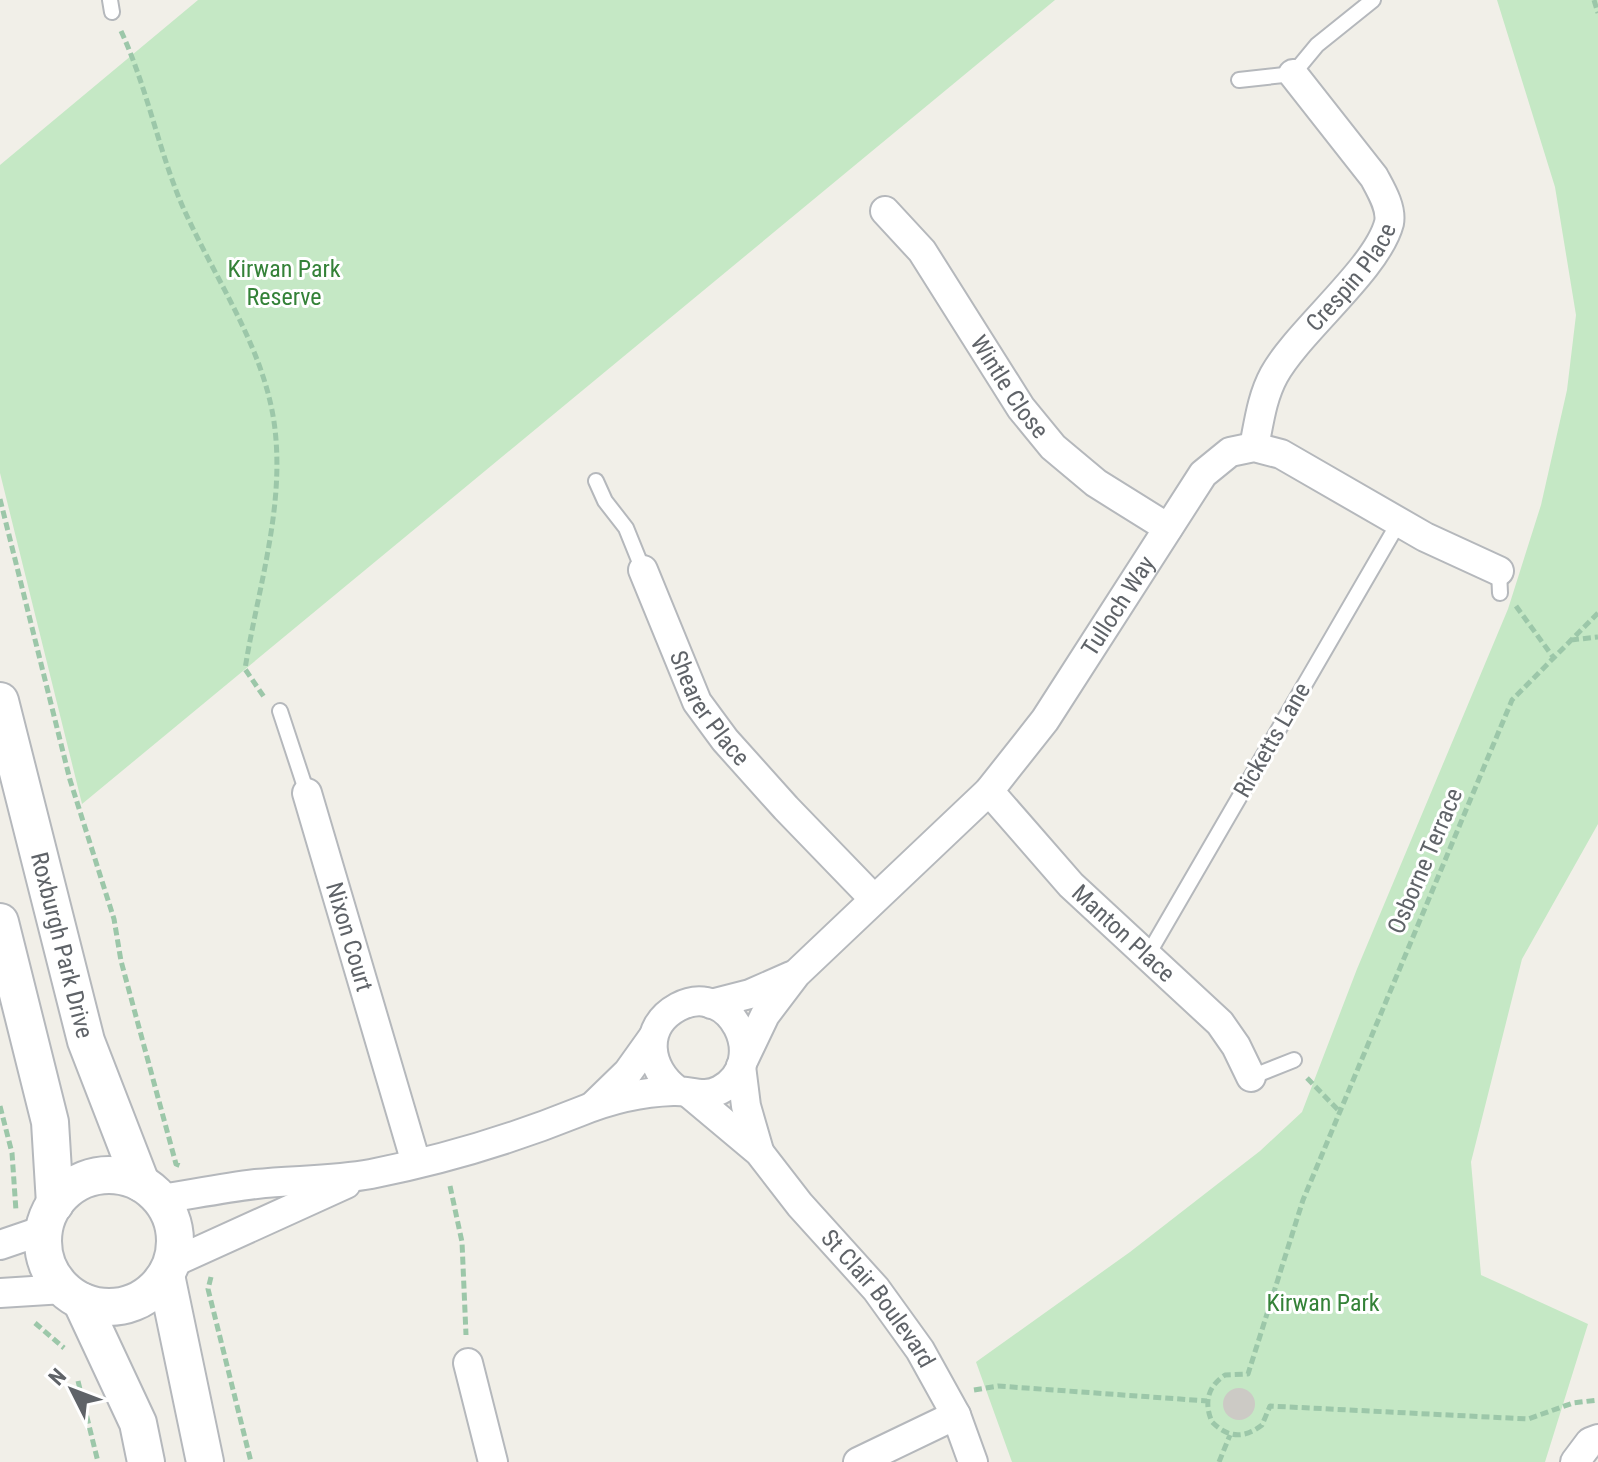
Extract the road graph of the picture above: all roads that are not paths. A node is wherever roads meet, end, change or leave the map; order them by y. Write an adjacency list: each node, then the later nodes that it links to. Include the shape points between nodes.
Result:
1 (1373, 0): 2 (lane, via 1317,45)
2 (1293, 74): 3 (lane); 5 (street, Crespin Place, via 1374,177 1385,195 1389,221 1376,249 1274,374)
3 (1239, 80)
4 (885, 211): 8 (street, Wintle Close, via 922,251 1021,408 1053,447 1096,483)
5 (1254, 447): 7 (street, via 1281,454); 8 (street, Tulloch Way, via 1230,452 1203,474)
6 (596, 481): 9 (lane, Shearer Place, via 626,528)
7 (1399, 522): 10 (street); 17 (lane, Ricketts Lane)
8 (1168, 528): 13 (street, Tulloch Way, via 1045,720)
9 (643, 570): 15 (street, Shearer Place, via 697,702 786,808)
10 (1499, 582)
11 (0, 701): 29 (street, Roxburgh Park Drive, via 86,1041)
12 (280, 711): 14 (lane, Nixon Court)
13 (989, 791): 15 (street, Tulloch Way); 17 (street, Manton Place, via 1071,885)
14 (307, 793): 27 (street, Nixon Court)
15 (874, 899): 18 (street, Tulloch Way)
16 (0, 922): 30 (street, via 50,1122)
17 (1146, 958): 23 (street, Manton Place, via 1220,1023)
18 (796, 974): 19 (street, Tulloch Way); 22 (street, Tulloch Way, via 765,1015)
19 (711, 1004): 20 (street, via 682,1005 669,1012); 22 (street, via 735,1019 745,1045)
20 (653, 1037): 24 (street, via 656,1068); 25 (street, via 628,1072)
21 (1294, 1060): 23 (lane)
22 (743, 1063): 24 (street, via 721,1089); 26 (street, St Clair Boulevard, via 746,1106)
23 (1251, 1077)
24 (684, 1092): 25 (street); 26 (street, St Clair Boulevard)
25 (592, 1107): 27 (street, via 519,1136)
26 (759, 1152): 36 (street, St Clair Boulevard, via 876,1289 920,1350)
27 (429, 1160): 28 (street)
28 (368, 1174): 29 (street); 32 (street)
29 (151, 1191): 30 (street, via 104,1175 68,1190); 32 (street, via 172,1218 176,1240)
30 (50, 1217): 31 (street); 34 (street, via 47,1262)
31 (0, 1245)
32 (169, 1269): 34 (street, via 154,1290 129,1304 100,1307); 39 (street)
33 (0, 1293): 34 (street)
34 (72, 1295): 38 (street, via 138,1423)
35 (468, 1363): 40 (street)
36 (951, 1406): 41 (street); 42 (street, St Clair Boulevard)
37 (1598, 1439): 43 (street)
38 (146, 1462)
39 (205, 1462)
40 (493, 1462)
41 (858, 1462)
42 (973, 1462)
43 (1575, 1462)

